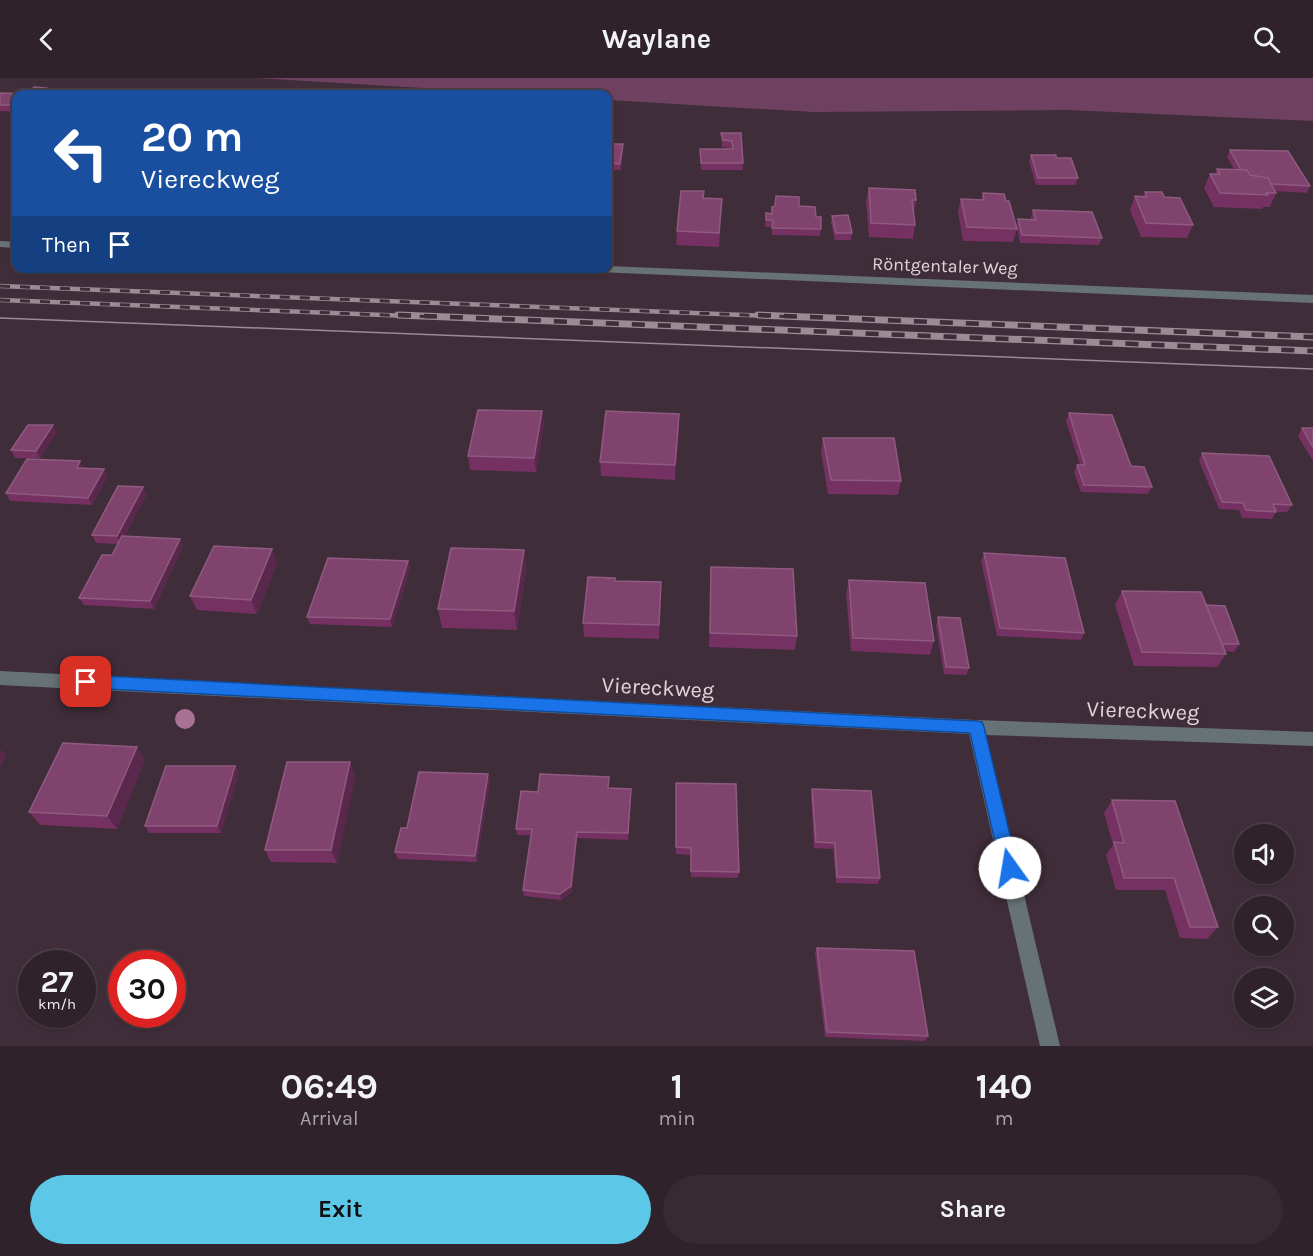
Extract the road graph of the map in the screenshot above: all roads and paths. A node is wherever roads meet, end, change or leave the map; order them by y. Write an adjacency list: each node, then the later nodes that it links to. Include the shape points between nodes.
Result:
1 (612, 270): 2 (street, Röntgentaler Weg)
2 (1313, 299)
3 (0, 678): 4 (street, Viereckweg)
4 (976, 727): 5 (street, Viereckweg); 6 (street)
5 (1313, 739)
6 (1050, 1046)

